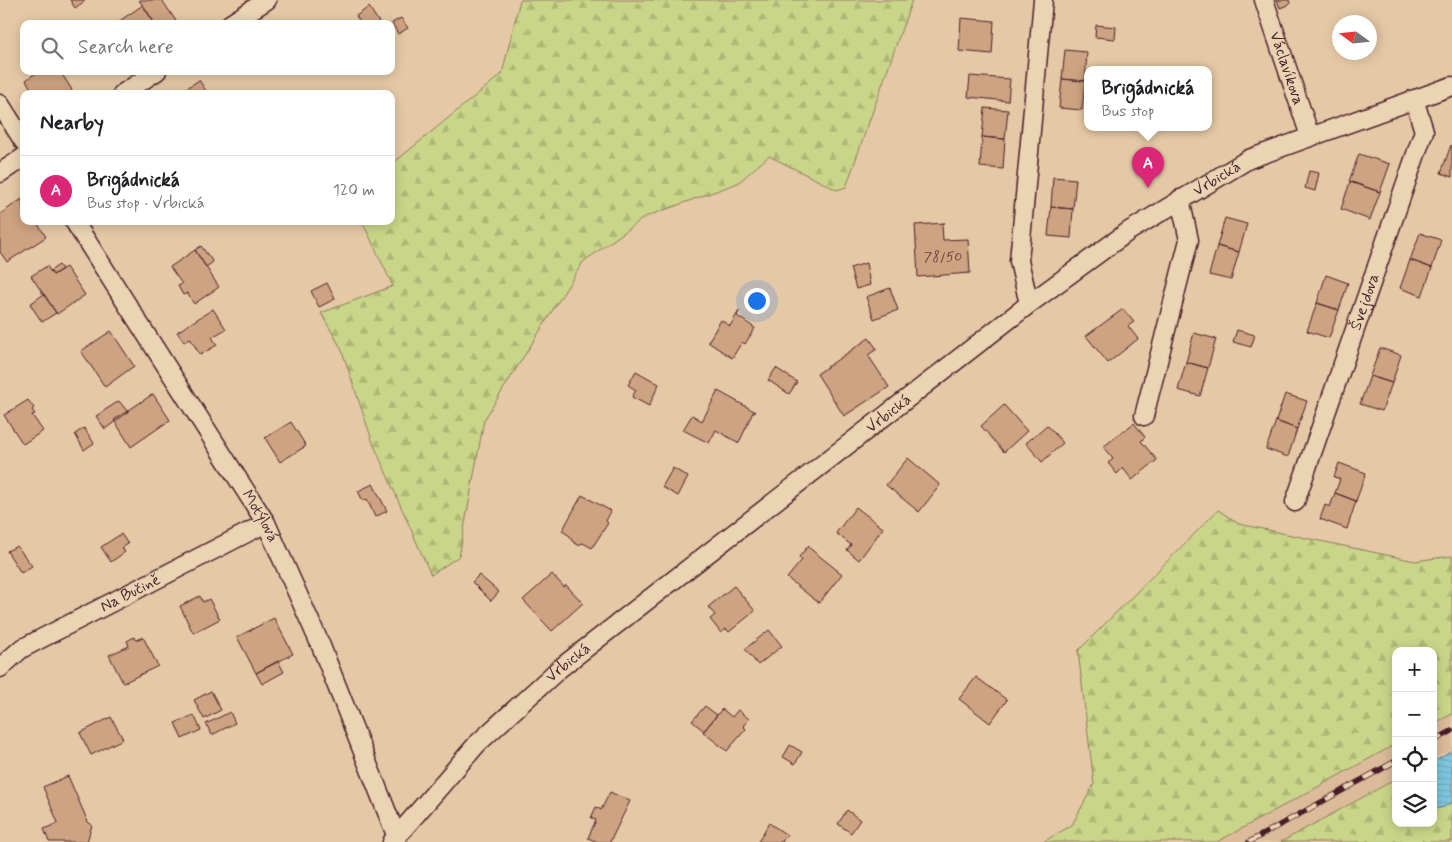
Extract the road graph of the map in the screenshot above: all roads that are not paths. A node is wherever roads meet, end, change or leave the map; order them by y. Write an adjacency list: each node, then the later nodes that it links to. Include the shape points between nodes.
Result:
1 (267, 0): 4 (street)
2 (1043, 0): 16 (street, via 1019,261)
3 (1264, 0): 11 (street, Václavíkova)
4 (236, 20)
5 (150, 75): 7 (street)
6 (1452, 86): 8 (street, Vrbická)
7 (128, 90)
8 (1414, 99): 11 (street, Vrbická); 18 (street, Švejdova, via 1424,131)
9 (0, 104): 10 (street)
10 (20, 136)
11 (1310, 136): 14 (street, Vrbická, via 1249,159)
12 (20, 160): 13 (street)
13 (0, 173)
14 (1180, 198): 16 (street, Vrbická); 17 (street, via 1189,240)
15 (77, 225): 19 (street, Motýlová)
16 (1029, 304): 21 (street, Vrbická, via 559,669 477,744)
17 (1144, 416)
18 (1296, 502)
19 (266, 523): 20 (street, Na Bučině, via 21,649); 21 (street, Motýlová, via 321,646)
20 (0, 668)
21 (394, 839)

